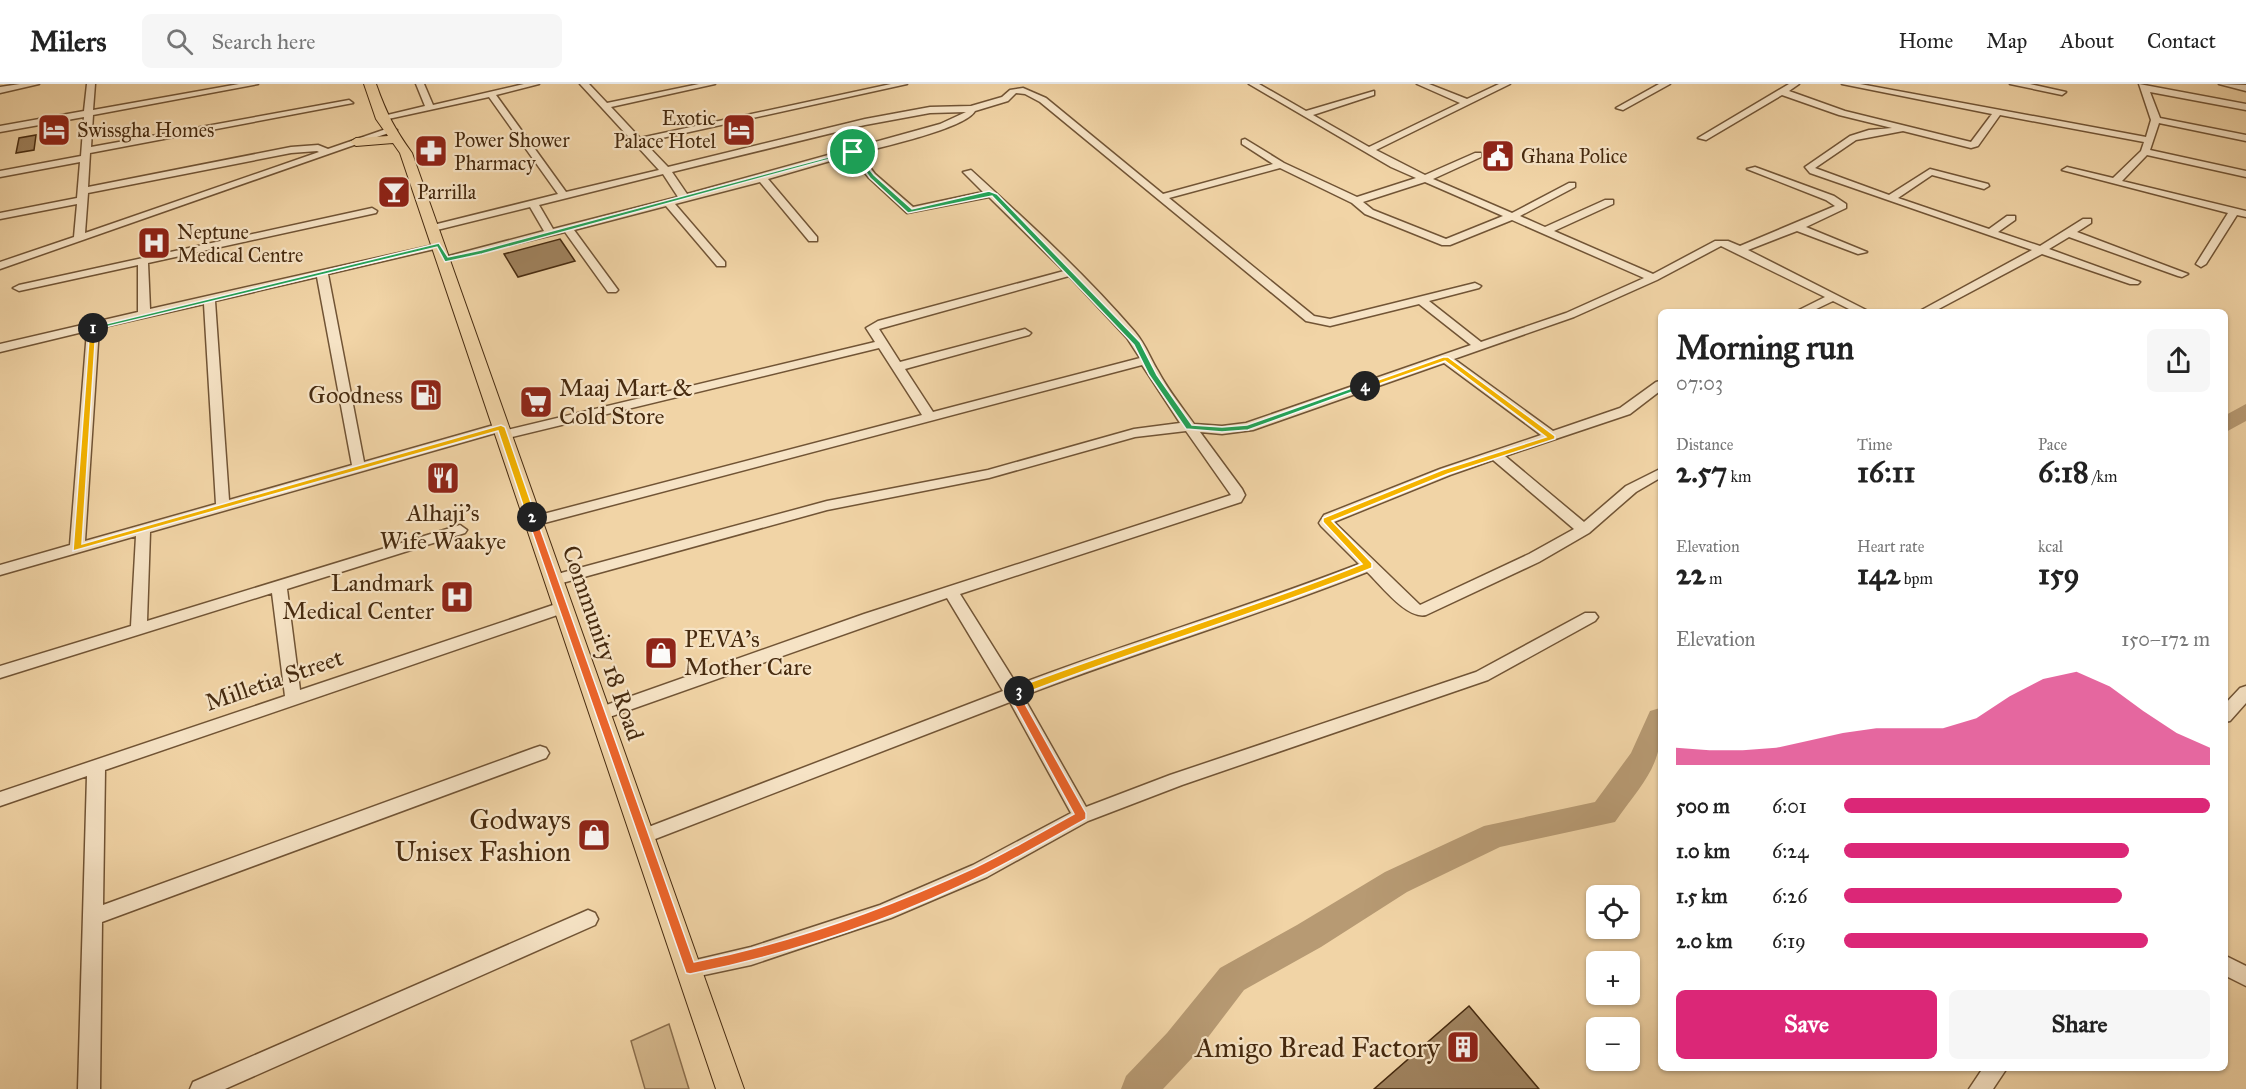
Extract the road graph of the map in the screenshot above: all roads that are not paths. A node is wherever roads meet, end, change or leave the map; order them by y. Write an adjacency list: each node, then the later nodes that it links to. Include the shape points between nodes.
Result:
1 (35, 84): 21 (street)
2 (90, 84): 34 (street)
3 (254, 84): 34 (street)
4 (370, 84): 37 (main road, Community 18 Road)
5 (420, 84): 29 (street)
6 (535, 84): 18 (street)
7 (584, 84): 28 (street)
8 (711, 84): 28 (street)
9 (903, 84): 43 (street)
10 (1253, 84): 35 (street)
11 (1421, 84): 26 (street)
12 (1506, 84): 26 (street)
13 (1666, 84): 31 (street)
14 (1793, 84): 22 (street)
15 (1846, 84): 33 (street)
16 (2014, 84): 23 (street)
17 (2223, 84): 20 (street)
18 (519, 86): 25 (street)
19 (2144, 86): 30 (street); 36 (street)
20 (2246, 88)
21 (0, 90)
22 (1782, 92): 38 (street); 40 (street)
23 (2062, 92)
24 (1371, 93): 35 (street)
25 (490, 94): 29 (street); 66 (street)
26 (1466, 102): 46 (street)
27 (349, 103): 50 (street)
28 (604, 106): 43 (street)
29 (430, 107): 37 (street)
30 (2246, 107)
31 (1620, 108)
32 (972, 109): 48 (street, via 958,121); 55 (street, via 892,116); 68 (street, via 1005,99 1015,90 1032,92)
33 (1999, 111): 38 (street, via 1971,145); 42 (street)
34 (88, 114): 39 (street); 50 (street)
35 (1306, 114): 46 (street)
36 (2156, 120): 41 (street); 42 (street)
37 (389, 128): 44 (main road); 44 (main road); 89 (main road, Community 18 Road, via 406,153)
38 (1902, 128): 69 (street, via 1847,141 1810,167)
39 (0, 129)
40 (1703, 138)
41 (2246, 138)
42 (2149, 140): 49 (street)
43 (638, 141): 55 (street)
44 (356, 142): 47 (street)
45 (1245, 142): 52 (street)
46 (1369, 150): 60 (street)
47 (328, 152): 65 (street, via 318,148 291,150); 87 (street)
48 (853, 152): 59 (street); 64 (street, via 872,176 911,211)
49 (2145, 152): 58 (street); 61 (street)
50 (84, 155): 57 (street); 65 (street)
51 (1478, 155): 60 (street)
52 (1281, 165): 68 (street); 71 (street)
53 (1752, 169): 81 (street, via 1842,206)
54 (2067, 170): 61 (street)
55 (666, 171): 66 (street); 67 (street)
56 (968, 172): 64 (street)
57 (0, 174)
58 (2246, 174)
59 (762, 178): 67 (street); 88 (street)
60 (1424, 178): 71 (street); 78 (street)
61 (2115, 182): 75 (street)
62 (1572, 185): 78 (street)
63 (1984, 186): 69 (street, via 1930,172)
64 (991, 193): 97 (street)
65 (80, 196): 77 (street); 87 (street)
66 (564, 196): 73 (street)
67 (683, 196): 70 (street)
68 (1163, 197): 107 (street, via 1319,323)
69 (1891, 198): 86 (street)
70 (667, 201): 82 (street); 94 (street)
71 (1356, 201): 78 (street, via 1382,219 1446,243)
72 (1609, 202): 83 (street)
73 (533, 204): 84 (street); 89 (street)
74 (372, 211): 93 (street)
75 (2234, 211): 76 (street); 95 (street)
76 (2246, 214)
77 (0, 216)
78 (1513, 216): 83 (street)
79 (2011, 218): 86 (street)
80 (2087, 221): 85 (street)
81 (1797, 227): 90 (street); 92 (street)
82 (567, 228): 84 (street); 104 (street)
83 (1547, 230): 100 (street)
84 (550, 232): 89 (street)
85 (2069, 232): 91 (street); 99 (street)
86 (1990, 233): 91 (street)
87 (79, 238): 96 (street)
88 (813, 239)
89 (439, 244): 98 (street); 123 (main road, Community 18 Road)
90 (1739, 250): 100 (street, via 1719,243); 105 (street)
91 (2041, 250): 101 (street); 110 (street)
92 (1863, 252)
93 (143, 261): 103 (street); 111 (street)
94 (721, 264)
95 (2201, 264)
96 (0, 266)
97 (1071, 272): 114 (street, via 876,325 872,332); 118 (street, via 1131,336)
98 (322, 273): 106 (street); 126 (street)
99 (2182, 274)
100 (1653, 278): 115 (street, via 1570,315)
101 (2134, 282)
102 (1475, 286): 107 (street)
103 (18, 288)
104 (612, 290)
105 (1833, 297): 108 (street); 109 (street)
106 (209, 299): 111 (street); 128 (street)
107 (1421, 300): 115 (street)
108 (1807, 309)
109 (1858, 309)
110 (1930, 309)
111 (144, 314): 112 (street)
112 (93, 326): 116 (street); 133 (street)
113 (1025, 333): 119 (street)
114 (880, 344): 119 (street); 123 (street)
115 (1479, 346): 117 (street)
116 (0, 348)
117 (1446, 358): 122 (street, via 1248,427); 124 (street)
118 (1147, 360): 121 (street); 122 (street)
119 (897, 367): 121 (street)
120 (1658, 386): 124 (street, via 1624,411)
121 (930, 417): 129 (street)
122 (1189, 427): 136 (street, via 1134,433 989,474 827,506); 138 (street, via 1238,495 1231,503)
123 (502, 431): 126 (street); 129 (main road, Community 18 Road)
124 (1552, 437): 125 (street)
125 (1495, 455): 132 (street); 134 (street, via 1326,520)
126 (359, 468): 128 (street)
127 (1658, 474): 132 (street, via 1631,489)
128 (223, 507): 130 (street)
129 (533, 521): 136 (main road, Community 18 Road)
130 (143, 530): 133 (street); 141 (street)
131 (460, 530): 137 (street)
132 (1584, 530): 134 (street, via 1534,558 1421,610 1413,608)
133 (77, 548): 135 (street)
134 (1369, 565): 144 (street)
135 (0, 570)
136 (555, 580): 139 (main road, Community 18 Road)
137 (279, 586): 141 (street); 145 (street)
138 (951, 592): 144 (street); 147 (street)
139 (564, 607): 145 (street, Milletia Street); 147 (main road, Community 18 Road)
140 (1590, 617): 151 (street, via 1482,676)
141 (140, 629): 142 (street)
142 (0, 672)
143 (2246, 692): 146 (street)
144 (1013, 693): 151 (street); 152 (street)
145 (293, 698): 149 (street, Milletia Street)
146 (2228, 712)
147 (601, 714): 152 (main road, Community 18 Road)
148 (540, 753): 153 (street)
149 (96, 766): 150 (street, Milletia Street); 153 (street)
150 (0, 799)
151 (1082, 816): 156 (street, via 980,871 884,912 751,956)
152 (644, 836): 156 (main road, Community 18 Road)
153 (93, 917): 159 (street)
154 (588, 919): 160 (street)
155 (2228, 966): 157 (street)
156 (690, 969): 161 (main road, Community 18 Road)
157 (2246, 977)
158 (1994, 1071): 162 (street)
159 (89, 1089)
160 (201, 1089)
161 (730, 1089)
162 (1980, 1089)

